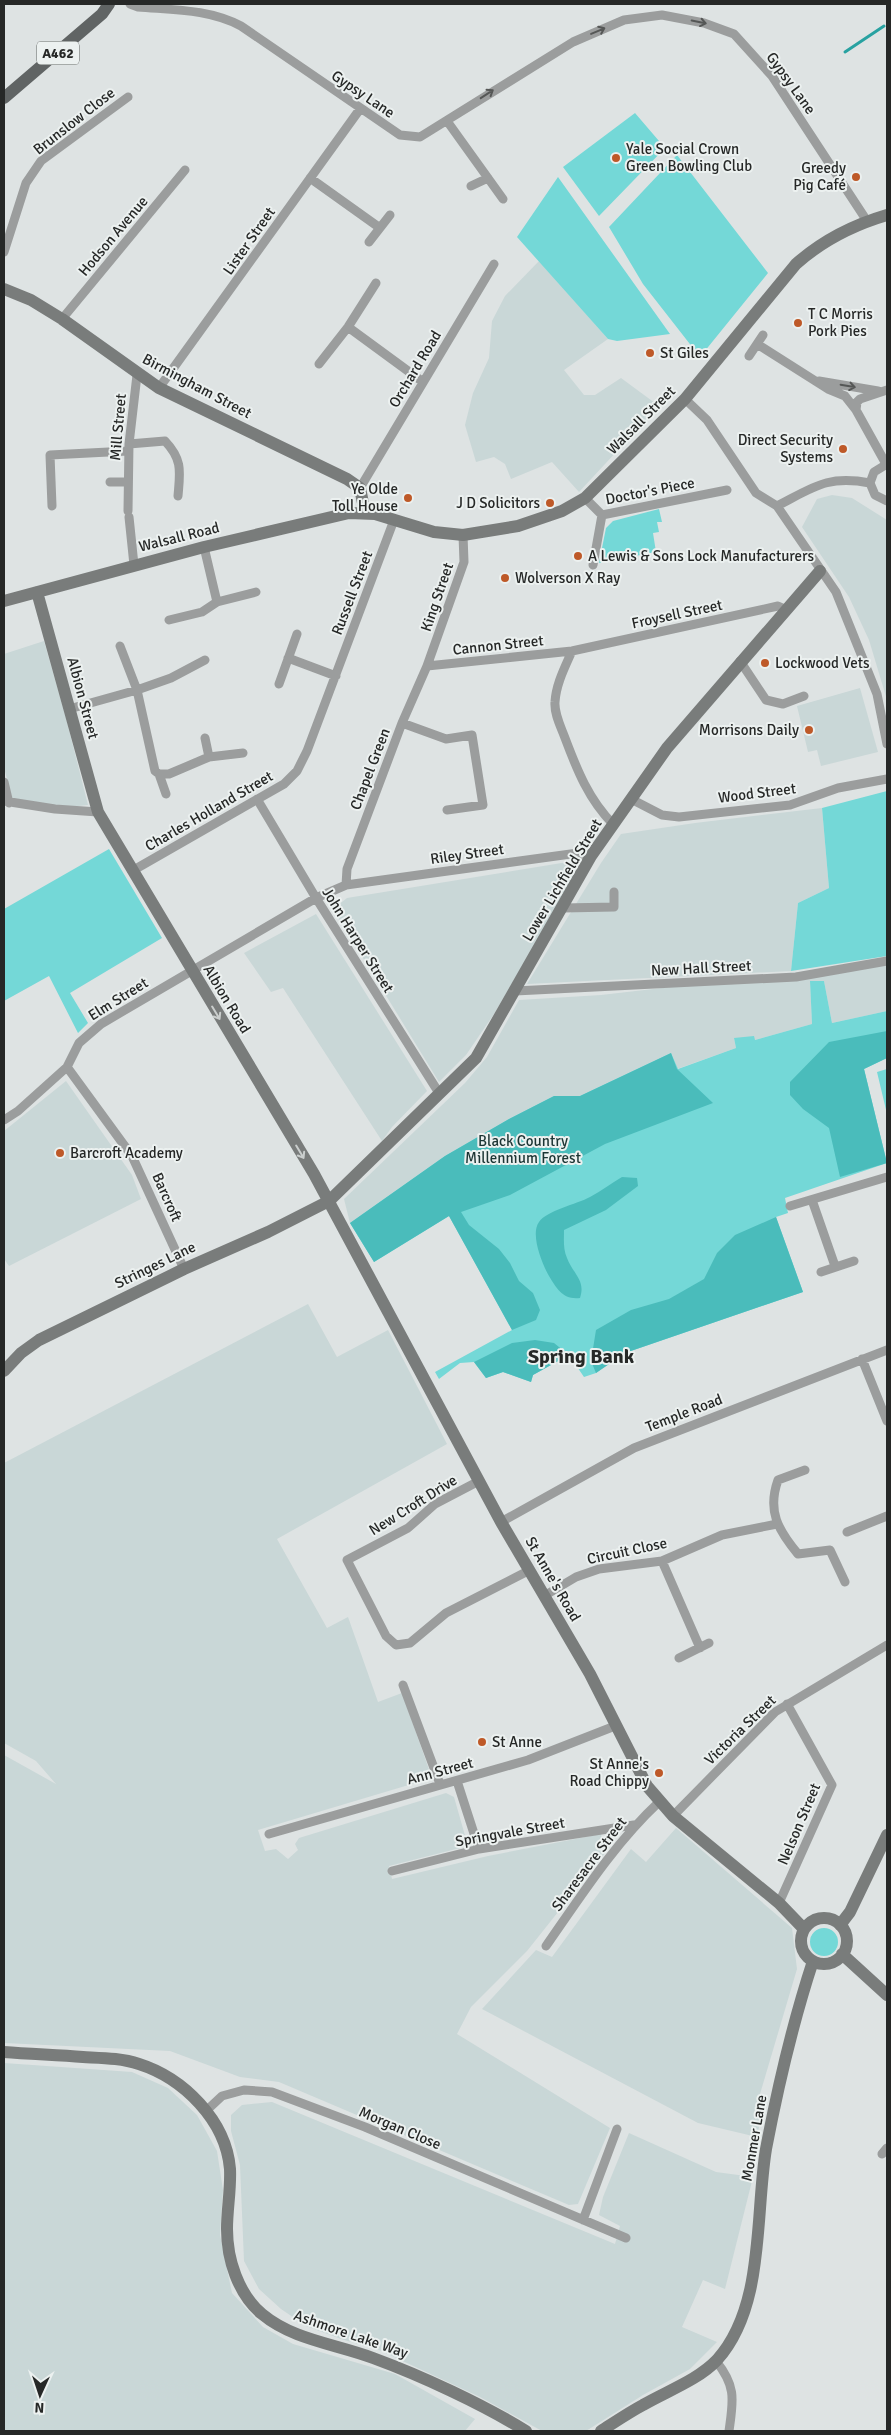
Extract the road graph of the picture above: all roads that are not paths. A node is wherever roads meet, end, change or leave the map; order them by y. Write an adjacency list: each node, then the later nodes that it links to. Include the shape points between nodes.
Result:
1 (109, 4): 4 (main road, A462, via 102,14)
2 (130, 4): 5 (street, Gypsy Lane, via 212,13 226,18)
3 (128, 97): 17 (street, Brunslow Close, via 42,161 26,183)
4 (4, 98)
5 (360, 109): 6 (street, Gypsy Lane, via 400,135 420,137); 8 (street, Lister Street)
6 (447, 121): 9 (street); 14 (street, Gypsy Lane, one-way to 14, via 573,42 624,20 662,15 704,23 734,34 772,76)
7 (185, 170): 21 (street, Hodson Avenue)
8 (310, 178): 15 (street); 30 (street, Lister Street)
9 (488, 178): 10 (street); 11 (street)
10 (471, 186)
11 (503, 199)
12 (390, 215): 15 (street)
13 (887, 216): 14 (street, Walsall Street)
14 (867, 221): 32 (street, Walsall Street, via 825,241 796,264)
15 (380, 228): 16 (street)
16 (369, 242)
17 (4, 252)
18 (494, 264): 29 (street, Orchard Road)
19 (376, 283): 22 (street)
20 (4, 289): 21 (street, Birmingham Street, via 31,300)
21 (62, 319): 27 (street, Birmingham Street)
22 (348, 327): 26 (street); 29 (street)
23 (763, 335): 24 (street)
24 (757, 344): 25 (street); 28 (street)
25 (749, 356)
26 (319, 364)
27 (137, 375): 30 (street, Birmingham Street); 34 (street, Mill Street)
28 (817, 381): 31 (street, one-way to 31); 33 (street, via 846,396)
29 (423, 382): 39 (street, Orchard Road)
30 (159, 388): 39 (street, Birmingham Street, via 326,468)
31 (883, 390): 33 (street, via 857,402)
32 (685, 399): 42 (street, Walsall Street); 45 (street, via 707,420 756,493)
33 (856, 410): 35 (street)
34 (129, 448): 37 (street, Mill Street); 41 (street, via 165,441 176,452 180,465); 44 (street, via 50,455)
35 (887, 464): 38 (street, via 874,472)
36 (110, 482): 37 (street, Mill Street)
37 (128, 482): 51 (street, Mill Street)
38 (870, 483): 43 (street, via 875,495); 45 (street, via 824,481)
39 (360, 488): 46 (street)
40 (727, 490): 47 (street, Doctor's Piece)
41 (178, 496)
42 (585, 498): 47 (street, Doctor's Piece); 49 (street, Walsall Street, via 540,519)
43 (887, 501)
44 (52, 506)
45 (777, 506): 53 (street)
46 (365, 513): 48 (street, Walsall Street); 50 (street, Walsall Road, via 349,512)
47 (602, 515): 52 (street)
48 (394, 520): 49 (street, Walsall Street, via 434,532); 67 (street, Russell Street)
49 (463, 536): 66 (street, King Street, via 464,562)
50 (204, 547): 51 (street, Walsall Road); 57 (street)
51 (134, 565): 54 (street, Walsall Road)
52 (593, 565)
53 (820, 571): 58 (street, Lower Lichfield Street); 74 (street, via 836,592 876,694)
54 (37, 592): 56 (street, Walsall Road); 71 (street, Albion Street)
55 (256, 592): 57 (street)
56 (4, 601)
57 (217, 602): 59 (street, via 202,612)
58 (787, 610): 62 (street, Froysell Street, via 778,606); 65 (street, Lower Lichfield Street)
59 (169, 620)
60 (297, 634): 63 (street)
61 (120, 646): 69 (street)
62 (572, 651): 66 (street, Cannon Street); 87 (street, via 555,702 559,721 578,774)
63 (288, 658): 67 (street); 68 (street)
64 (205, 660): 69 (street, via 171,678)
65 (740, 661): 70 (street, via 766,700 783,704); 83 (street, Lower Lichfield Street, via 667,748)
66 (427, 666): 72 (street, Chapel Green)
67 (336, 676): 77 (street, Russell Street, via 308,751)
68 (279, 684)
69 (137, 690): 71 (street); 78 (street, via 155,771)
70 (804, 696)
71 (69, 709): 86 (street, Albion Street)
72 (402, 723): 85 (street, via 446,739 472,735 483,805); 90 (street, Chapel Green, via 347,869)
73 (205, 738): 76 (street)
74 (887, 744)
75 (243, 753): 76 (street)
76 (209, 757): 78 (street, via 169,774)
77 (297, 771): 82 (street, Charles Holland Street, via 284,784)
78 (159, 774): 81 (street)
79 (887, 779): 83 (street, Wood Street, via 838,788 790,805 679,816 662,815)
80 (4, 782): 84 (street)
81 (166, 794)
82 (257, 799): 89 (street, Charles Holland Street); 92 (street, John Harper Street)
83 (631, 799): 87 (street, Lower Lichfield Street)
84 (7, 802): 86 (street)
85 (447, 810)
86 (98, 812): 89 (street, Albion Road)
87 (613, 824): 88 (street, Lower Lichfield Street)
88 (591, 856): 90 (street, Riley Street, via 578,853); 93 (street, Lower Lichfield Street)
89 (132, 871): 95 (street, Albion Road)
90 (346, 885): 92 (street, Riley Street)
91 (614, 892): 93 (street, via 614,907)
92 (316, 898): 95 (street, Elm Street); 98 (street, John Harper Street)
93 (563, 908): 96 (street, Lower Lichfield Street)
94 (887, 961): 96 (street, New Hall Street, via 796,976)
95 (191, 971): 97 (street, Elm Street, via 91,1031 79,1043); 102 (street, Albion Road, one-way to 102)
96 (516, 991): 98 (street, Lower Lichfield Street, via 476,1058)
97 (67, 1067): 99 (street, Elm Street); 106 (street, Barcroft, via 132,1156)
98 (439, 1093): 102 (street, Lower Lichfield Street)
99 (4, 1120)
100 (887, 1177): 101 (street)
101 (812, 1200): 103 (street); 105 (street)
102 (329, 1201): 106 (street, Stringes Lane, via 268,1232); 113 (street, St Anne's Road)
103 (790, 1206)
104 (854, 1261): 105 (street)
105 (835, 1266): 107 (street)
106 (184, 1268): 110 (street, Stringes Lane, via 39,1340 20,1353)
107 (821, 1272)
108 (887, 1350): 109 (street, Temple Road)
109 (862, 1359): 111 (street); 115 (street, Temple Road, via 634,1448)
110 (4, 1371)
111 (887, 1419)
112 (806, 1470): 116 (street, via 778,1480 772,1496)
113 (479, 1481): 115 (street, St Anne's Road); 119 (street, New Croft Drive, via 435,1504 408,1528 347,1560 386,1636 396,1645 410,1643 446,1613)
114 (887, 1516): 117 (street)
115 (501, 1522): 119 (street, St Anne's Road)
116 (777, 1524): 118 (street, Circuit Close, via 722,1535); 120 (street, via 798,1554 830,1550)
117 (847, 1532)
118 (662, 1561): 121 (street, Circuit Close, via 599,1569 576,1577); 124 (street)
119 (528, 1571): 121 (street, St Anne's Road)
120 (845, 1582)
121 (544, 1596): 128 (street, St Anne's Road, via 590,1674)
122 (709, 1644): 124 (street)
123 (887, 1645): 127 (street, Victoria Street)
124 (700, 1648): 125 (street)
125 (679, 1658)
126 (403, 1685): 130 (street)
127 (787, 1704): 132 (street, Victoria Street, via 775,1712); 139 (street, Nelson Street, via 832,1785)
128 (615, 1726): 129 (street, Ann Street, via 528,1760); 131 (street, St Anne's Road)
129 (457, 1781): 130 (street, Ann Street); 136 (street)
130 (440, 1784): 134 (street, Ann Street)
131 (659, 1802): 132 (street, St Anne's Road); 133 (street, Sharesacre Street)
132 (673, 1816): 139 (street, St Anne's Road)
133 (634, 1825): 136 (street, Springvale Street); 142 (street, Sharesacre Street)
134 (269, 1834)
135 (887, 1835): 137 (street)
136 (479, 1849): 138 (street, Springvale Street)
137 (881, 1859): 140 (street)
138 (392, 1871)
139 (779, 1903): 141 (street, St Anne's Road)
140 (840, 1925): 141 (street, via 833,1920 820,1919); 143 (street, via 846,1939)
141 (804, 1929): 144 (street, via 802,1946)
142 (546, 1946)
143 (842, 1954): 144 (street, via 832,1962); 145 (street)
144 (812, 1961): 151 (street, Monmer Lane, via 766,2149 760,2223 741,2323)
145 (887, 1995)
146 (4, 2052): 147 (street, Ashmore Lake Way, via 122,2059 163,2073)
147 (207, 2110): 149 (street, Morgan Close, via 222,2096 244,2090 272,2092 365,2127); 152 (street, Ashmore Lake Way, via 230,2167 229,2252 238,2283 262,2314 302,2336 409,2372)
148 (618, 2129): 149 (street)
149 (583, 2220): 150 (street, Morgan Close)
150 (626, 2238)
151 (716, 2361): 153 (street, Monmer Lane, via 697,2376); 154 (street, via 732,2385)
152 (526, 2431)
153 (601, 2431)
154 (729, 2431)

